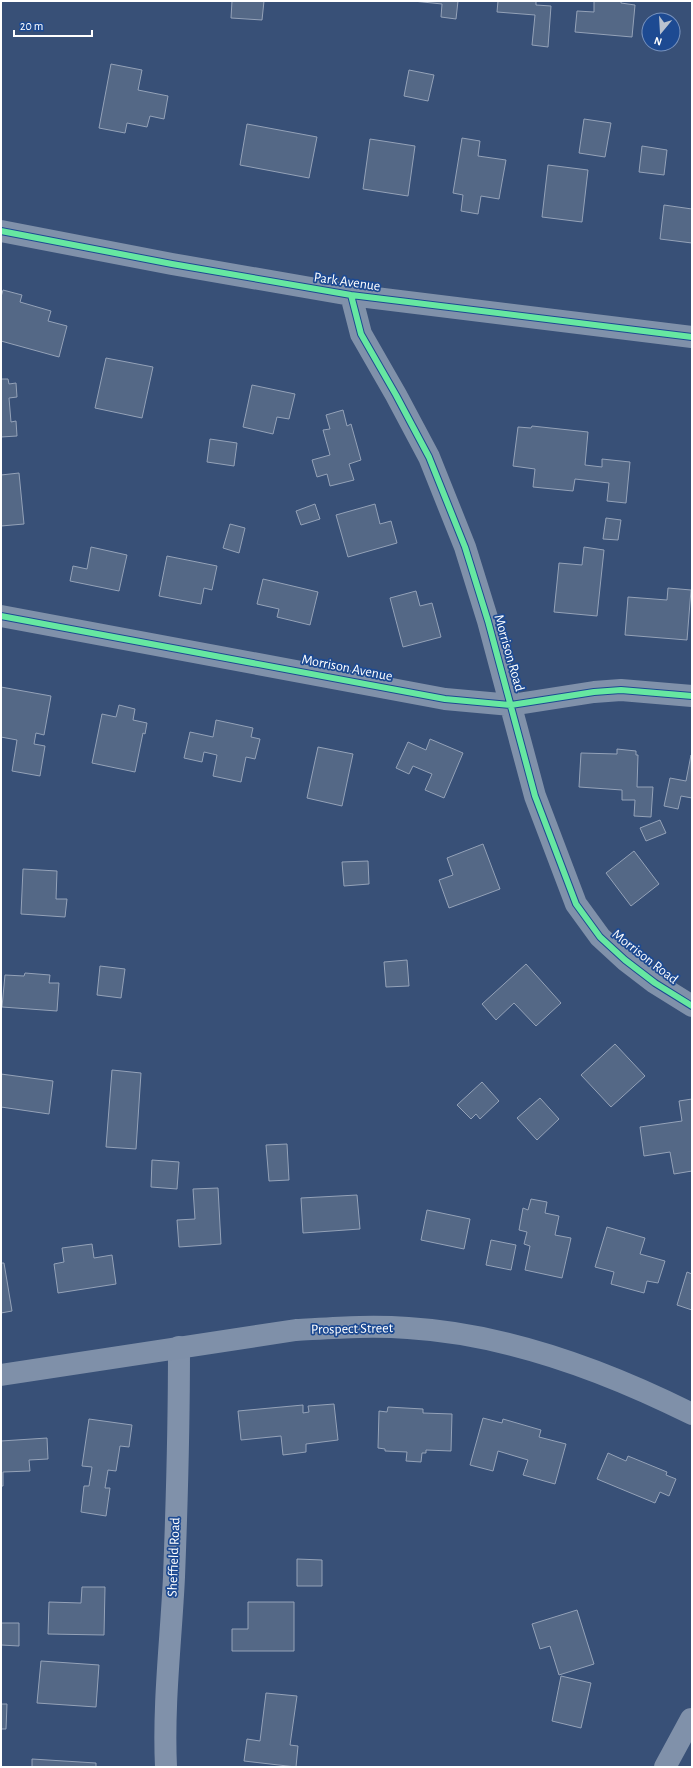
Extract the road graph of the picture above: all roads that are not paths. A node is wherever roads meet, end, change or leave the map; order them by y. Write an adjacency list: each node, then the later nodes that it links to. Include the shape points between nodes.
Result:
1 (1, 230): 2 (street, Park Avenue, via 188,267)
2 (351, 295): 3 (street, Park Avenue); 6 (street, Morrison Road, via 361,334 415,431 451,512 476,584)
3 (692, 337)
4 (1, 616): 6 (street, Morrison Avenue, via 444,699)
5 (692, 696): 6 (street, Morrison Avenue, via 621,690)
6 (511, 705): 7 (street, Morrison Road, via 535,796 576,904 600,937 625,960)
7 (692, 1006)
8 (179, 1347): 9 (main road, Prospect Street); 10 (main road, Prospect Street, via 296,1330 340,1327 409,1328 455,1333 499,1342 570,1363 621,1382); 12 (street, Sheffield Road, via 179,1431 165,1733)
9 (1, 1375)
10 (692, 1414)
11 (692, 1718): 13 (street); 14 (street)
12 (166, 1767)
13 (665, 1767)
14 (683, 1767)

